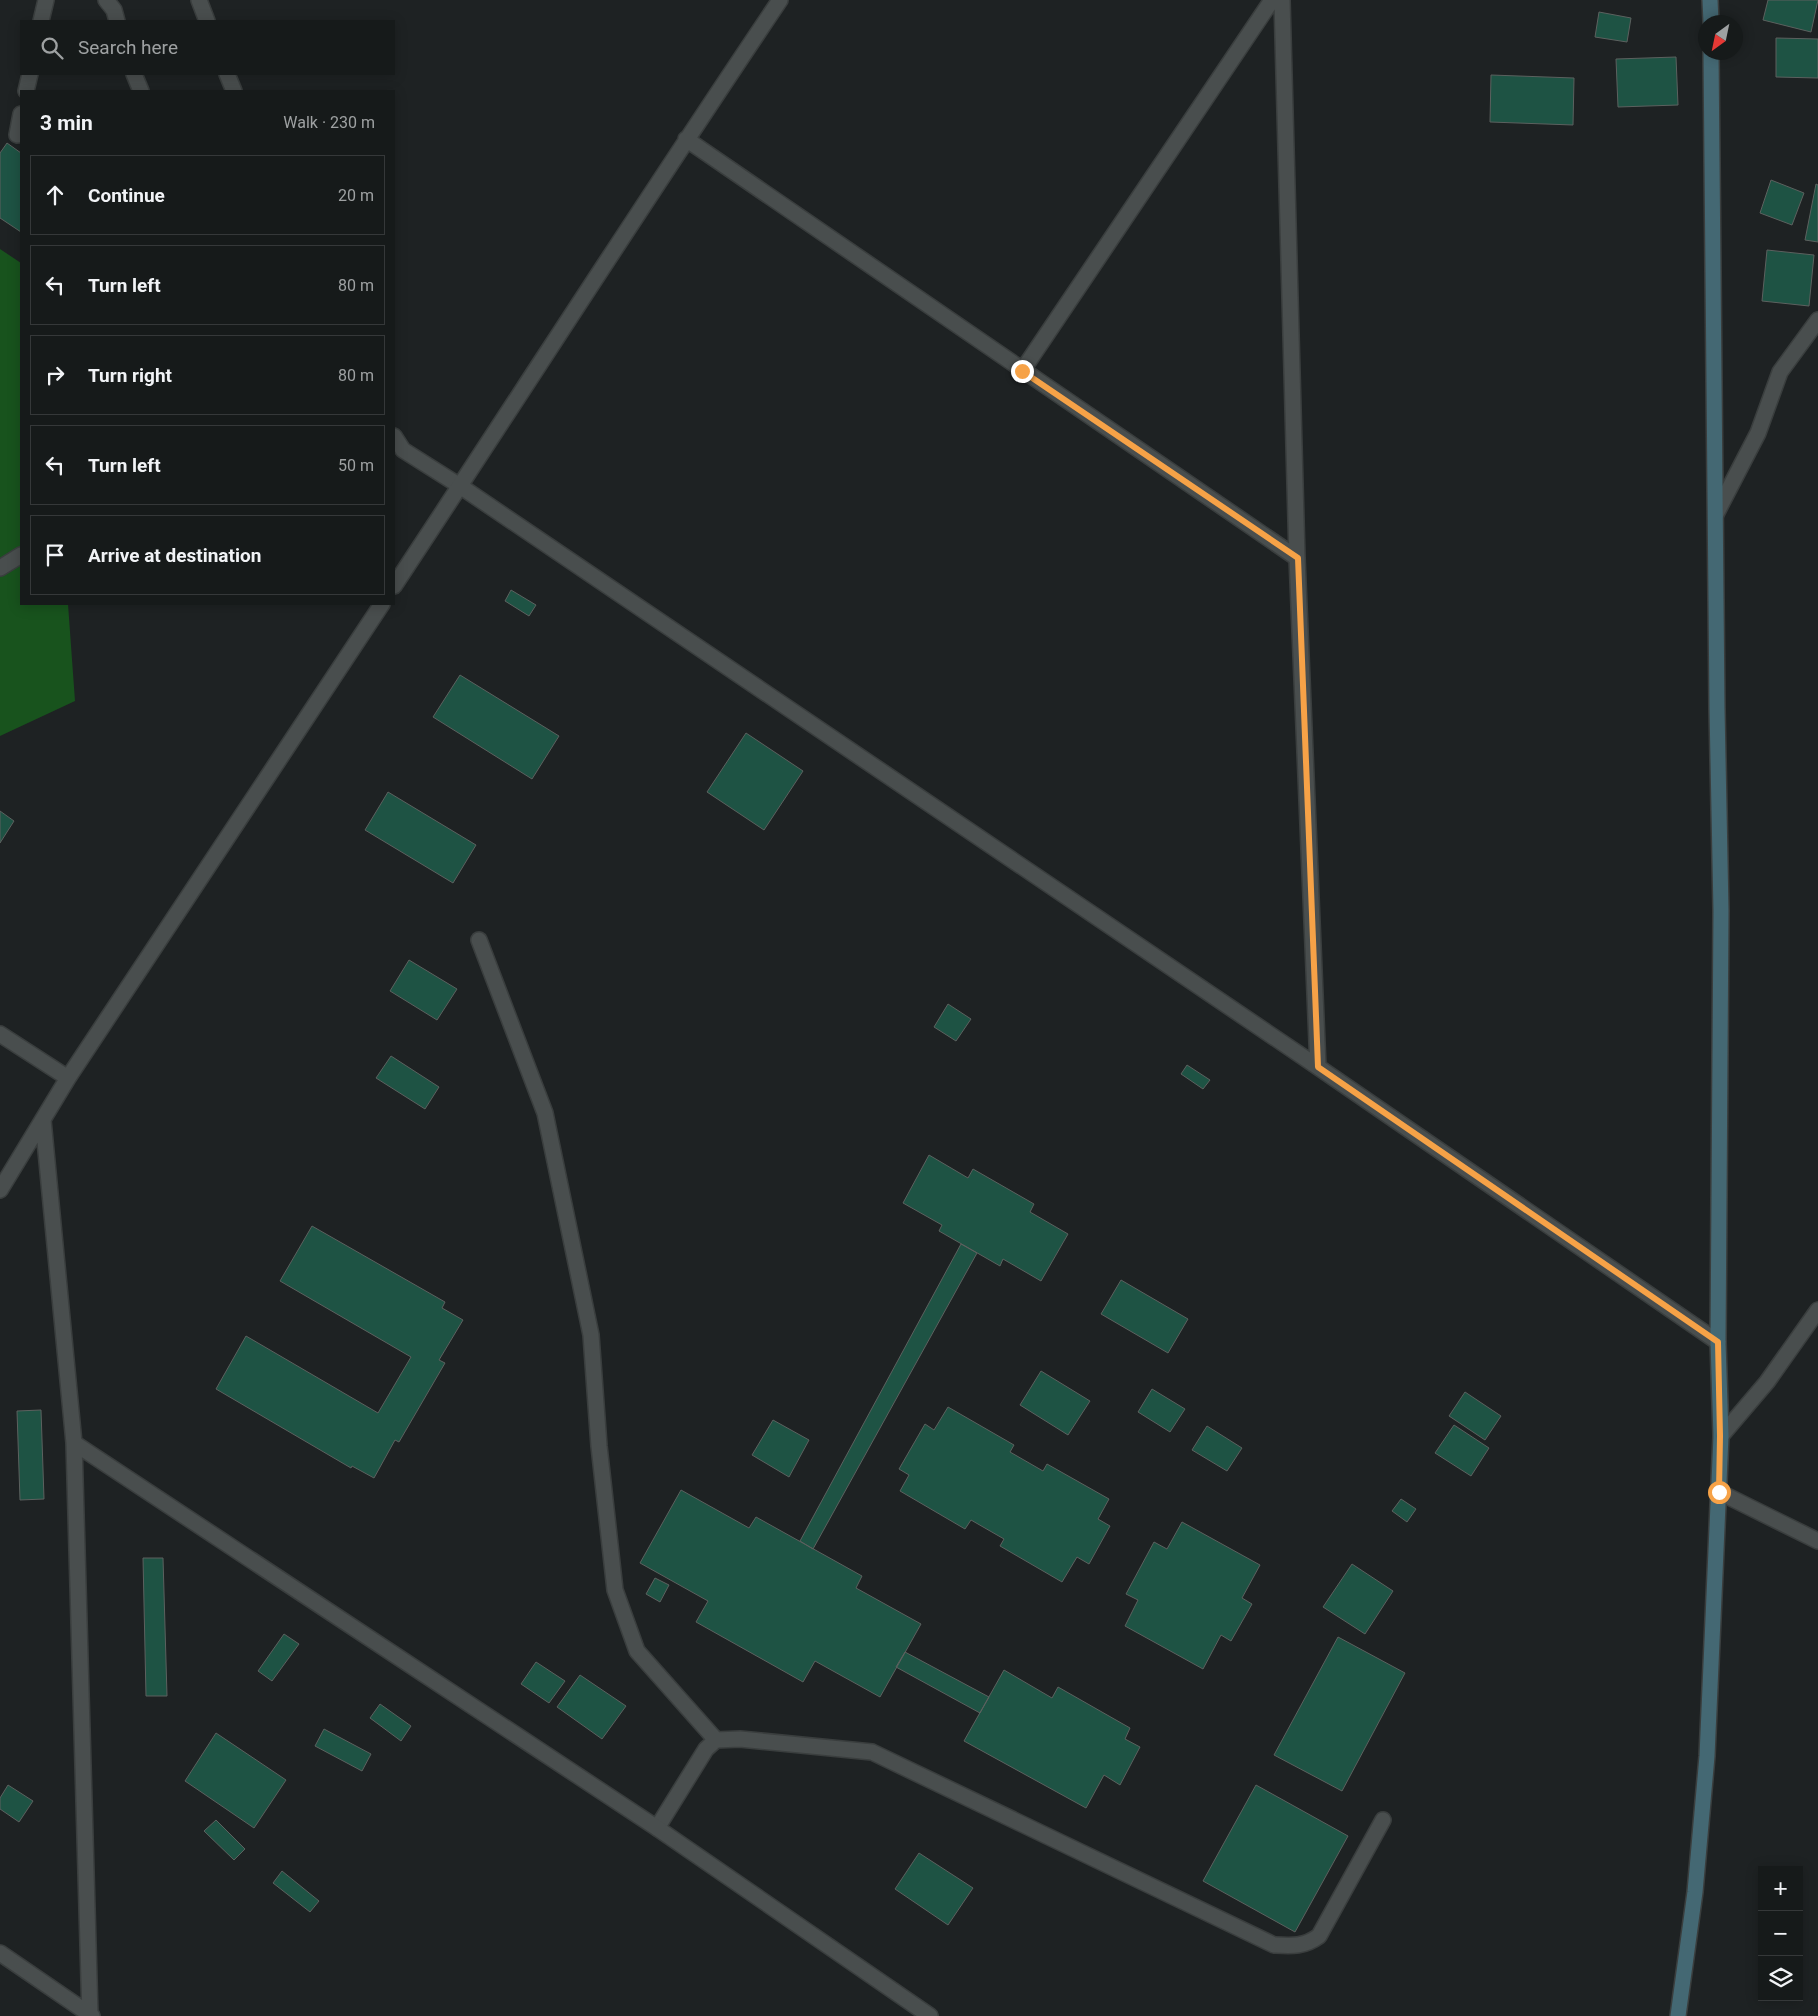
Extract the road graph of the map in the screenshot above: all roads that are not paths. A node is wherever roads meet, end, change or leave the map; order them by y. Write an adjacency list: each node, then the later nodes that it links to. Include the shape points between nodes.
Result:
1 (46, 0): 9 (street)
2 (106, 0): 10 (street)
3 (199, 0): 11 (street)
4 (780, 0): 21 (street)
5 (1272, 0): 23 (street)
6 (1282, 0): 28 (street)
7 (1710, 0): 8 (street)
8 (1711, 15)
9 (41, 20)
10 (117, 20)
11 (207, 20)
12 (1711, 60): 26 (street)
13 (30, 75): 16 (street)
14 (134, 75): 17 (street)
15 (228, 75): 18 (street)
16 (26, 90)
17 (141, 90)
18 (234, 90)
19 (20, 120): 20 (street)
20 (17, 136)
21 (686, 139): 23 (street); 25 (street)
22 (1818, 320): 26 (street, via 1780,372 1758,433)
23 (1022, 371): 28 (street)
24 (398, 446): 25 (street)
25 (460, 486): 30 (street); 34 (street)
26 (1716, 514): 39 (street, via 1721,911)
27 (20, 556): 29 (street)
28 (1298, 558): 34 (street)
29 (0, 568)
30 (395, 584)
31 (381, 605): 35 (street)
32 (479, 940): 44 (street, via 545,1113 591,1335 615,1590 637,1651)
33 (0, 1034): 35 (street)
34 (1318, 1067): 39 (street)
35 (68, 1078): 36 (street)
36 (43, 1120): 37 (street); 41 (street)
37 (0, 1190)
38 (1818, 1310): 40 (street, via 1767,1382)
39 (1718, 1342): 40 (street)
40 (1720, 1436): 42 (street)
41 (74, 1443): 46 (street); 48 (street)
42 (1719, 1492): 43 (street); 50 (street, via 1706,1766 1696,1892)
43 (1818, 1541)
44 (716, 1740): 45 (street, via 740,1739 872,1752 1274,1945 1307,1944 1319,1936); 46 (street, via 706,1748)
45 (1383, 1820)
46 (657, 1828): 49 (street)
47 (0, 1953): 48 (street)
48 (90, 2016)
49 (930, 2016)
50 (1678, 2016)

